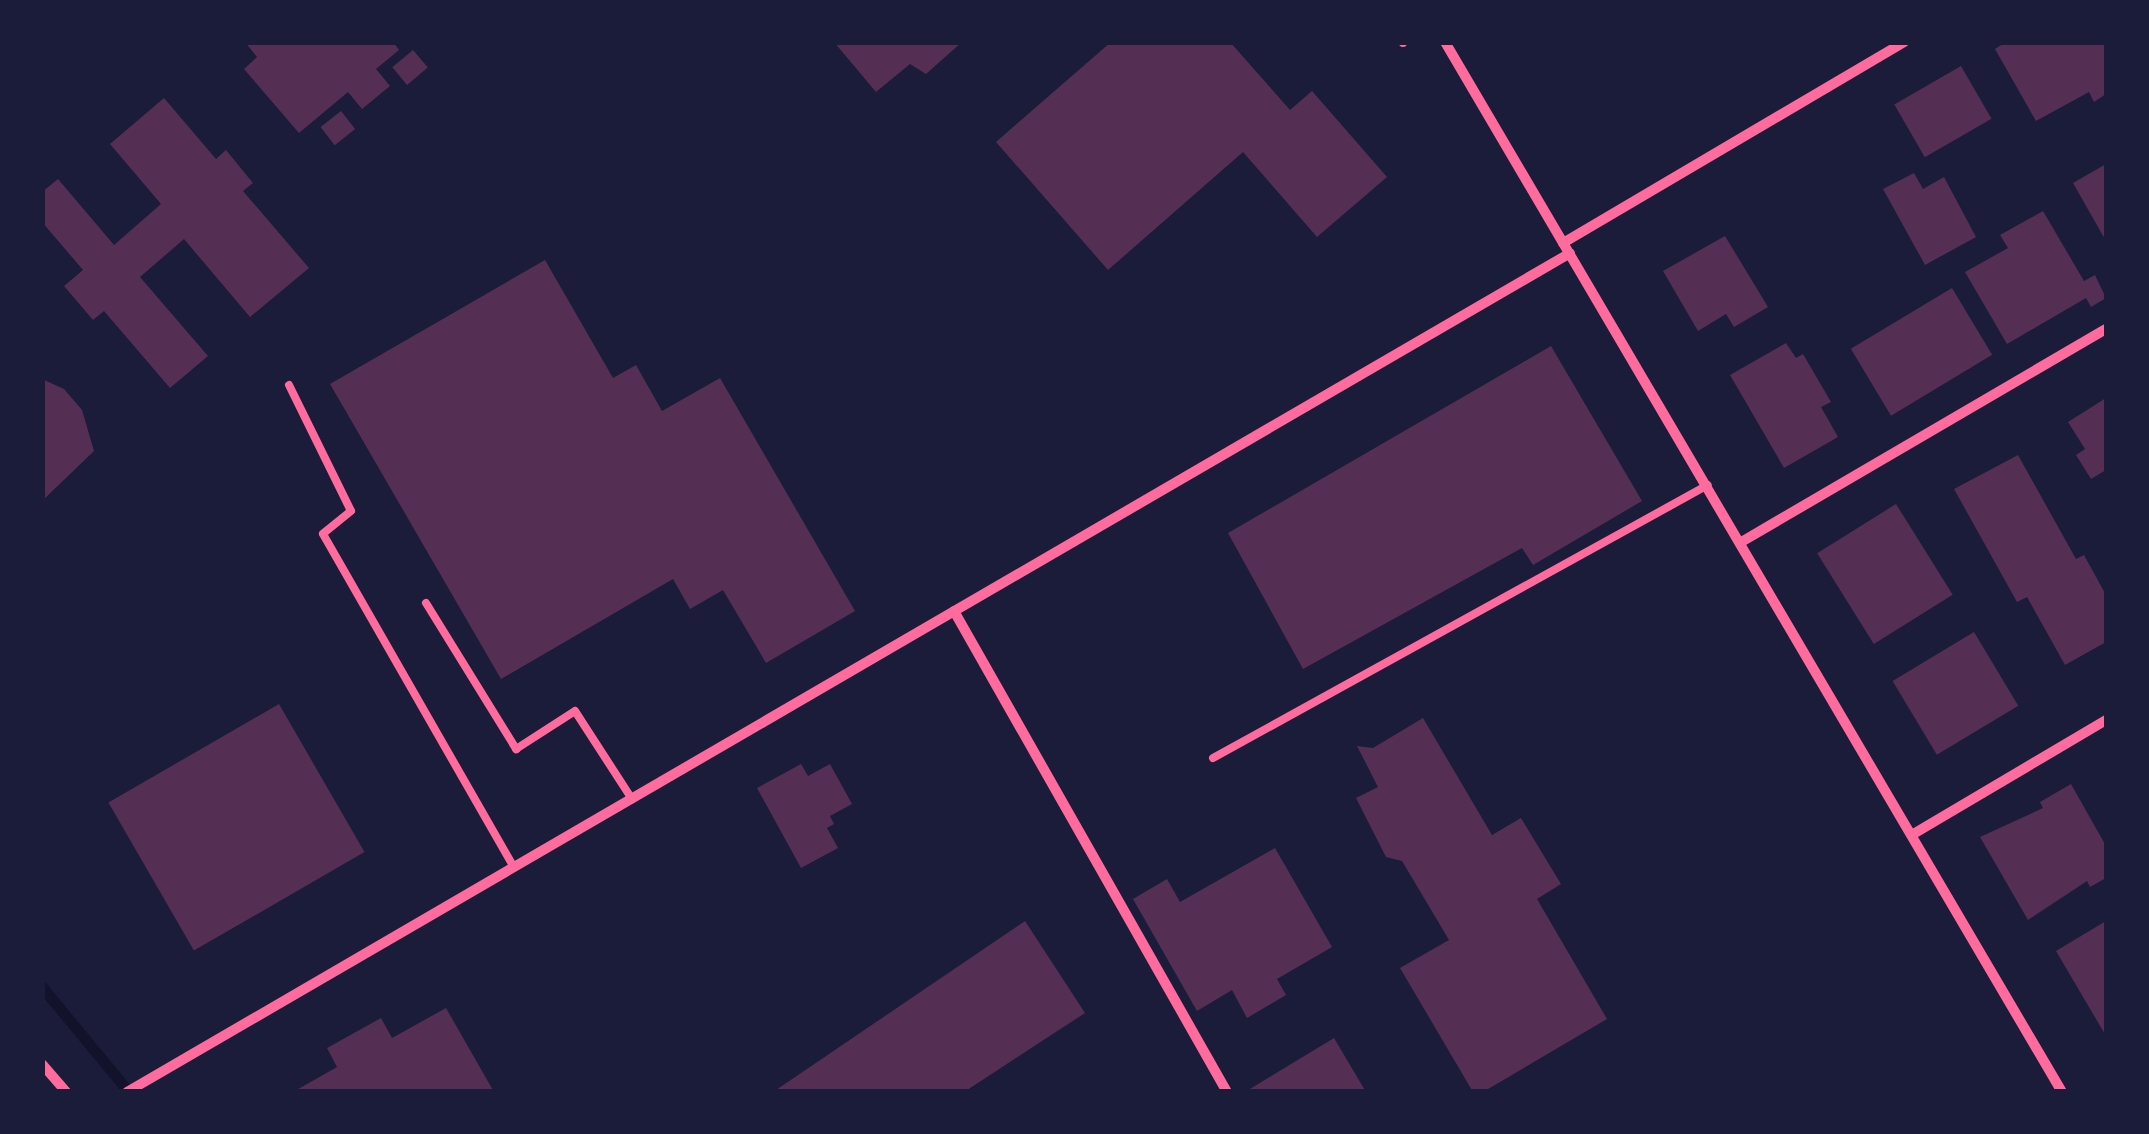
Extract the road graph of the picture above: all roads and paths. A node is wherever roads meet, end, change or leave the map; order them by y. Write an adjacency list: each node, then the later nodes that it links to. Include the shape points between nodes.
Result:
1 (1445, 42): 3 (street)
2 (1904, 42): 3 (street)
3 (1563, 242): 4 (street)
4 (1570, 254): 7 (street); 10 (street)
5 (2106, 329): 8 (street)
6 (290, 385): 15 (lane, via 352,511 322,534)
7 (1709, 484): 8 (street); 12 (lane)
8 (1743, 541): 14 (street)
9 (426, 603): 13 (lane, via 516,748 575,711)
10 (954, 611): 13 (street); 19 (street)
11 (2106, 720): 14 (street)
12 (1213, 758)
13 (632, 798): 15 (street)
14 (1914, 833): 20 (street)
15 (514, 866): 18 (street)
16 (42, 1064): 17 (street)
17 (66, 1092)
18 (128, 1092)
19 (1227, 1092)
20 (2062, 1092)

